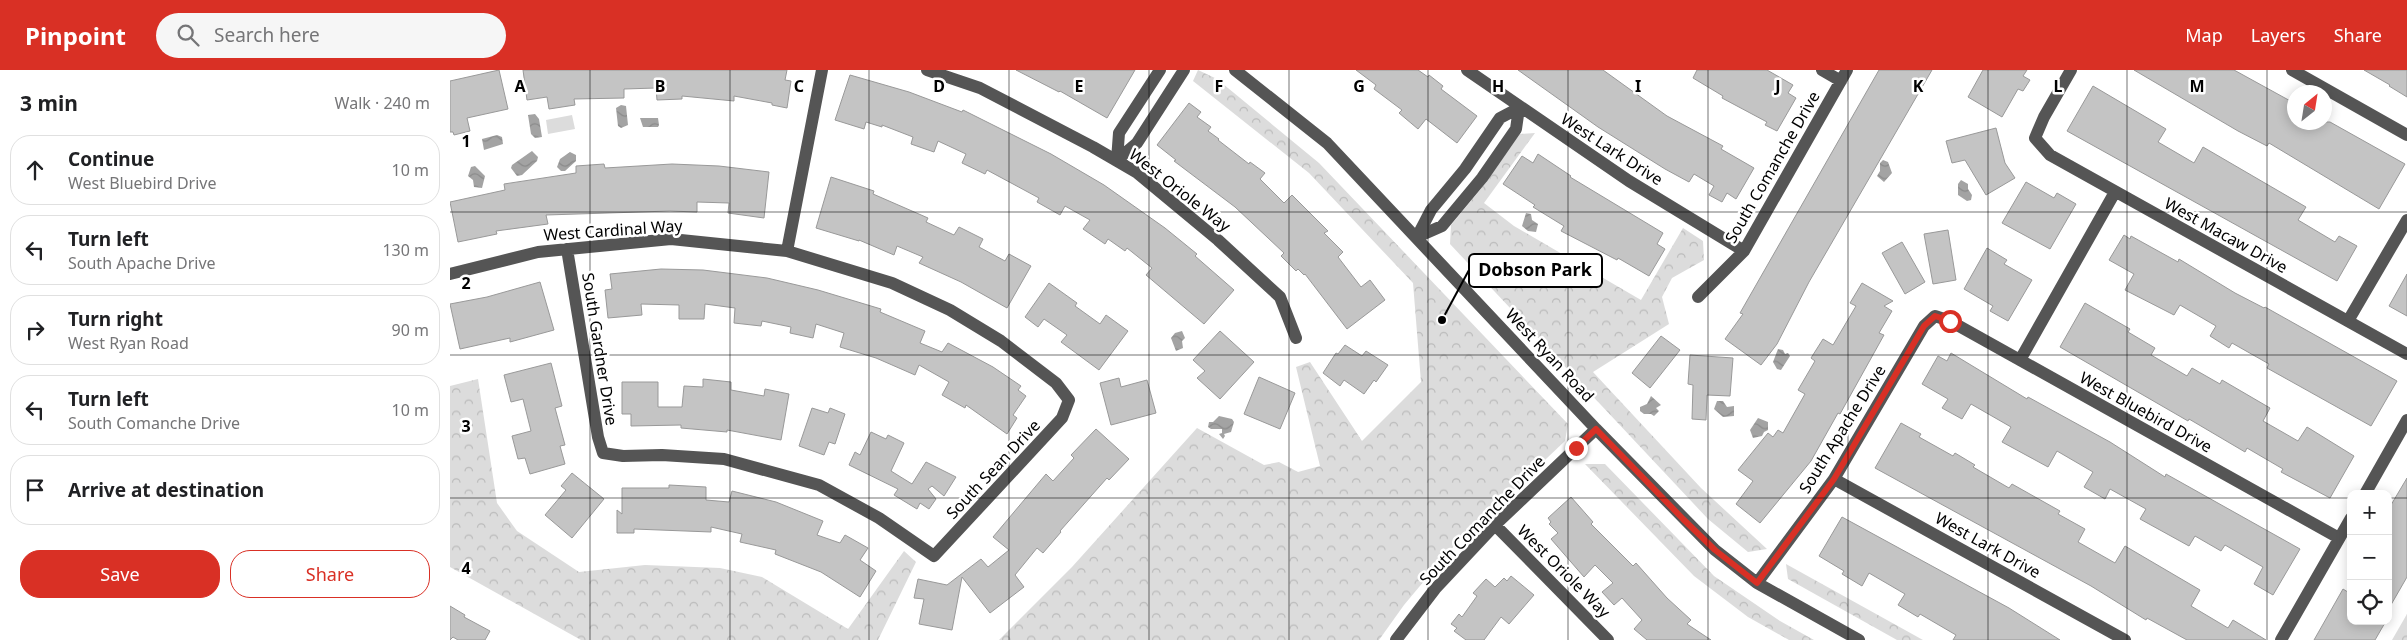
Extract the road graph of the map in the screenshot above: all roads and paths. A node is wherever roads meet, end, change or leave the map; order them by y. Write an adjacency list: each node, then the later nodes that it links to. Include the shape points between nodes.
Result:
1 (822, 70): 18 (street)
2 (927, 70): 13 (street, West Oriole Way, via 980,88)
3 (1160, 70): 13 (street, via 1119,133)
4 (1184, 70): 13 (street, via 1137,143)
5 (1235, 70): 16 (street, West Ryan Road, via 1327,143)
6 (1467, 70): 11 (street, West Lark Drive)
7 (1822, 70): 10 (street)
8 (2071, 70): 14 (street, West Macaw Drive, via 2035,138 2050,156)
9 (2292, 70): 12 (street)
10 (1844, 75): 19 (street, South Comanche Drive)
11 (1519, 108): 16 (street, via 1500,118 1465,169 1431,210); 16 (street, via 1516,129 1482,178 1442,226); 19 (street, West Lark Drive)
12 (2407, 135)
13 (1117, 160): 24 (street, West Oriole Way, via 1218,240 1280,296)
14 (2115, 192): 23 (street, West Macaw Drive); 26 (street)
15 (2407, 220): 23 (street)
16 (1417, 237): 29 (street, West Ryan Road)
17 (567, 249): 18 (street, West Cardinal Way, via 671,239); 20 (street, West Cardinal Way, via 538,252); 35 (street, South Gardner Drive, via 603,453 724,459 819,485 879,518)
18 (787, 251): 27 (street, West Cardinal Way, via 892,283 950,310 1009,347 1056,383)
19 (1744, 251): 21 (street, South Comanche Drive)
20 (450, 274)
21 (1698, 297)
22 (1935, 316): 26 (street, West Bluebird Drive); 30 (street, South Apache Drive, via 1924,326)
23 (2348, 321): 25 (street, West Macaw Drive)
24 (1296, 338)
25 (2407, 354)
26 (2020, 360): 34 (street, West Bluebird Drive)
27 (1069, 400): 35 (street, South Sean Drive, via 1062,418)
28 (2407, 420): 31 (street)
29 (1596, 429): 32 (street, South Comanche Drive); 36 (street, West Ryan Road, via 1715,550)
30 (1834, 479): 36 (street, South Apache Drive); 40 (street, West Lark Drive)
31 (2367, 490)
32 (1495, 525): 37 (street, South Comanche Drive, via 1435,589); 38 (street, West Oriole Way)
33 (2347, 525): 34 (street)
34 (2339, 538): 41 (street)
35 (934, 556)
36 (1757, 583): 39 (street, West Ryan Road)
37 (1396, 640)
38 (1608, 640)
39 (1859, 640)
40 (2125, 640)
41 (2281, 640)

